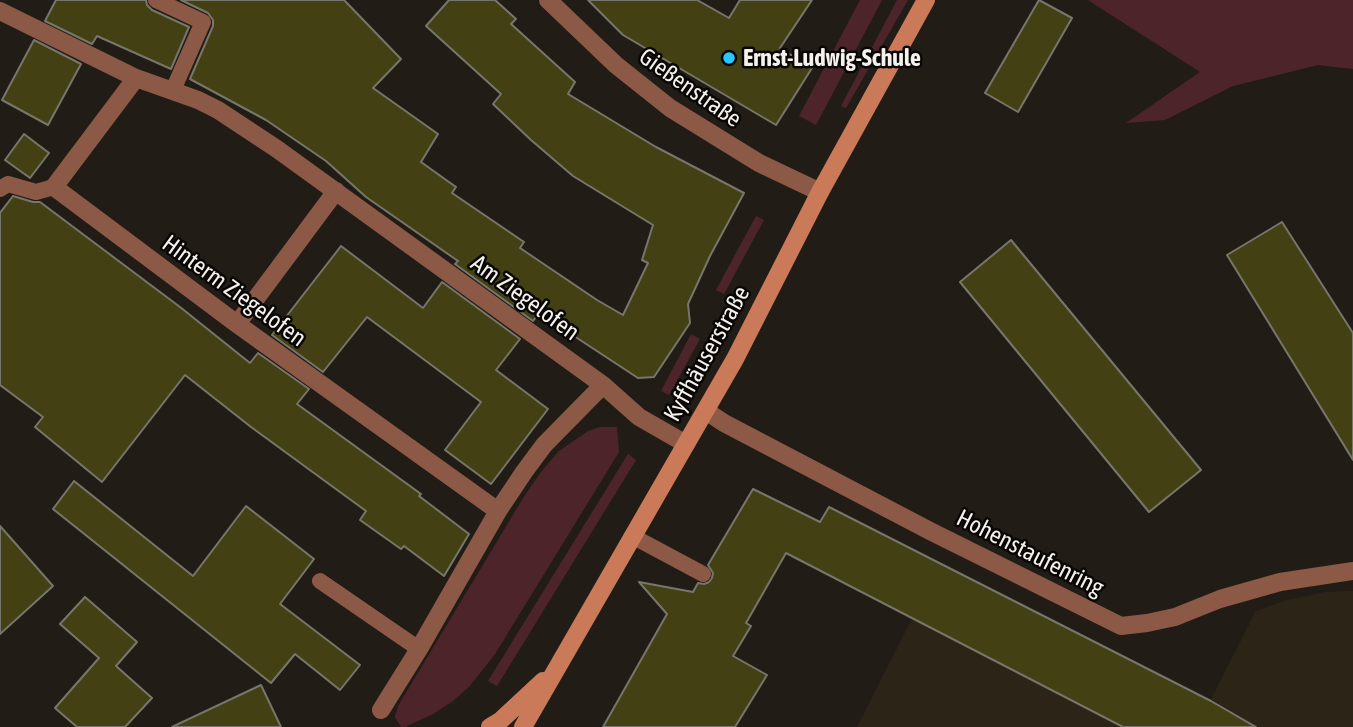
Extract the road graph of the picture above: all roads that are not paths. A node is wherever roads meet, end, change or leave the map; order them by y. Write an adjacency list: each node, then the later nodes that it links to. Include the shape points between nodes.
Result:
1 (156, 0): 6 (lane, via 203,22)
2 (548, 0): 10 (street, Gießenstraße, via 615,65 670,108 759,163)
3 (926, 0): 10 (main road, Kyffhäuserstraße)
4 (0, 11): 5 (street, Am Ziegelofen)
5 (136, 78): 6 (street, Am Ziegelofen); 7 (street)
6 (173, 90): 9 (street, Am Ziegelofen, via 218,110)
7 (54, 187): 8 (lane, via 36,192 8,184); 11 (street, Hinterm Ziegelofen)
8 (0, 189)
9 (336, 191): 11 (street); 12 (street, Am Ziegelofen)
10 (820, 192): 13 (main road, Kyffhäuserstraße)
11 (237, 324): 15 (street, Hinterm Ziegelofen)
12 (603, 385): 14 (street, Am Ziegelofen, via 639,416); 15 (street, via 544,445)
13 (705, 411): 14 (main road, Kyffhäuserstraße); 17 (street, Hohenstaufenring, via 1121,626 1175,617 1268,585)
14 (686, 444): 16 (main road, Kyffhäuserstraße)
15 (498, 511): 20 (street)
16 (632, 536): 18 (lane); 21 (main road, Kyffhäuserstraße)
17 (1353, 571)
18 (704, 574)
19 (320, 581): 20 (lane)
20 (419, 649): 22 (street)
21 (564, 658): 23 (main road); 24 (main road, Kyffhäuserstraße)
22 (381, 710)
23 (490, 727)
24 (523, 727)

